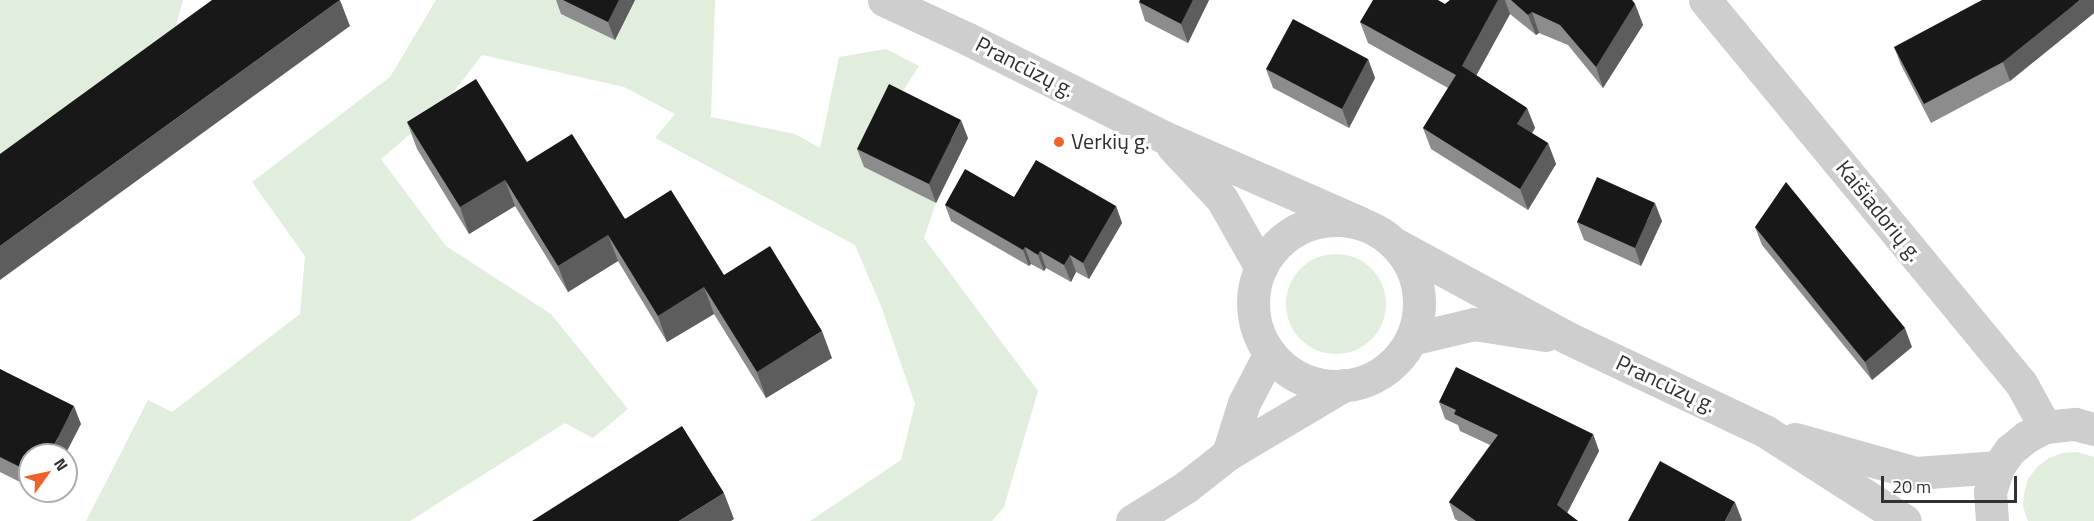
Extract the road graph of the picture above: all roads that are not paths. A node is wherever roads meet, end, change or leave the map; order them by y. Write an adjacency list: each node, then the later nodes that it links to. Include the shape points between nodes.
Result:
1 (884, 0): 3 (street, Prancūzų g.)
2 (1705, 0): 11 (street, Kaišiadorių g., via 2021,383)
3 (1164, 137): 4 (street, Prancūzų g.); 6 (street, Prancūzų g., via 1221,199)
4 (1361, 223): 5 (street); 6 (street, via 1337,219 1313,222 1292,232 1274,248)
5 (1395, 244): 7 (street, Prancūzų g.); 8 (street, via 1408,260 1419,299)
6 (1261, 268): 9 (street, via 1254,290 1254,312 1259,334)
7 (1568, 338): 8 (street, Prancūzų g., via 1474,324); 13 (street, Prancūzų g.)
8 (1411, 339): 10 (street, via 1384,371 1365,381)
9 (1270, 353): 10 (street, via 1303,379 1323,385); 14 (street, via 1244,404)
10 (1344, 385): 14 (street)
11 (2045, 427): 12 (street, via 2075,424); 15 (street, via 2010,450)
12 (2094, 429)
13 (1765, 431): 15 (street, Prancūzų g., via 1916,472); 17 (street, Prancūzų g.)
14 (1228, 454): 16 (street, via 1186,487)
15 (1998, 467): 18 (street, via 1990,492)
16 (1132, 521)
17 (1905, 521)
18 (1992, 521)

